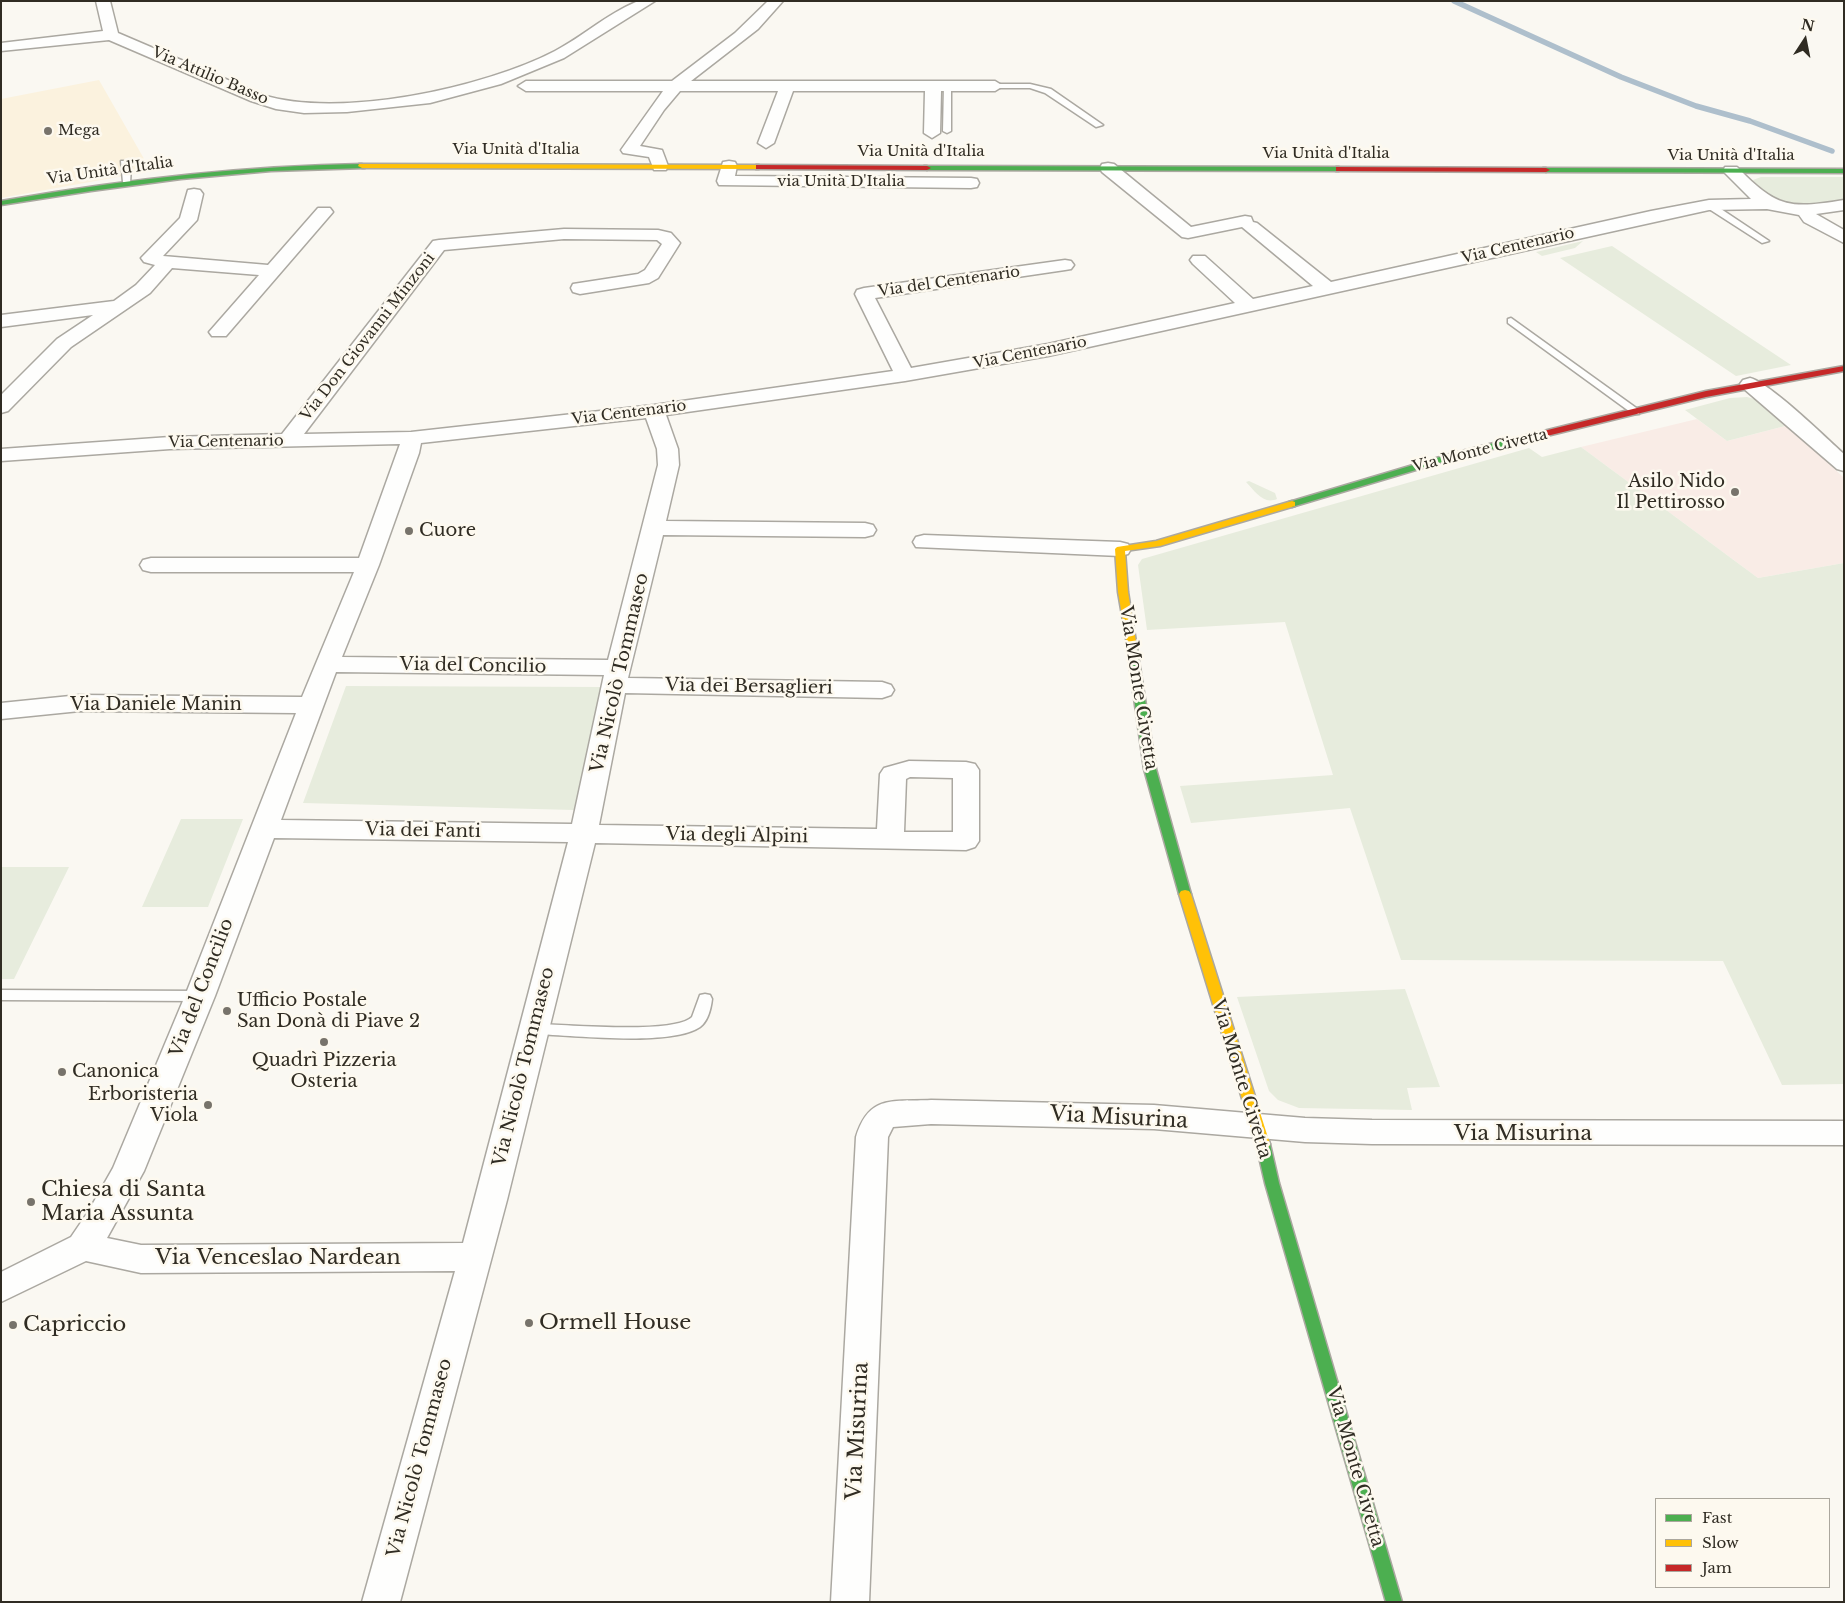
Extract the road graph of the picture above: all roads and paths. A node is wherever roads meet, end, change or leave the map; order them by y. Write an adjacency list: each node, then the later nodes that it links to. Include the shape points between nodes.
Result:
1 (103, 1): 4 (street)
2 (648, 1): 4 (street, Via Attilio Basso, via 559,55 496,81 430,98 347,107 282,106)
3 (776, 1): 7 (street, via 752,29)
4 (110, 35): 5 (street, Via Attilio Basso)
5 (1, 47)
6 (526, 86): 7 (street)
7 (675, 86): 8 (street); 14 (street, via 629,150 656,153)
8 (787, 86): 10 (street); 13 (street)
9 (995, 86): 10 (street); 11 (lane, via 1030,86 1048,91)
10 (940, 87): 12 (street)
11 (1099, 125)
12 (940, 132)
13 (766, 143)
14 (660, 166): 15 (street, Via Unità d'Italia); 22 (street, Via Unità d'Italia, via 324,166 216,172 126,172)
15 (729, 166): 16 (street, Via Unità d'Italia); 19 (street, via Unità D'Italia, via 726,181)
16 (1108, 168): 17 (street, Via Unità d'Italia); 35 (street, via 1188,233 1248,224)
17 (1731, 171): 18 (street, Via Unità d'Italia); 20 (street, Via Centenario)
18 (1844, 171)
19 (971, 183)
20 (1745, 188): 23 (street, Via Centenario); 24 (street, Via Centenario, via 1736,197)
21 (194, 194): 31 (street, via 188,220 150,258)
22 (1, 203)
23 (1767, 204): 24 (street, Via Centenario); 26 (street, Via Centenario)
24 (1709, 205): 29 (lane); 35 (street, Via Centenario)
25 (1844, 205): 26 (street, Via Centenario)
26 (1798, 211): 28 (street)
27 (324, 212): 33 (street)
28 (1844, 238)
29 (1765, 241)
30 (1198, 260): 37 (street)
31 (167, 262): 33 (street); 36 (street, via 143,289)
32 (1065, 265): 42 (street, Via del Centenario, via 864,294)
33 (271, 271): 40 (street)
34 (580, 288): 48 (street, Via Don Giovanni Minzoni, via 643,280 652,274 671,242 658,235 564,234 438,241)
35 (1327, 288): 37 (street, Via Centenario)
36 (120, 306): 38 (street); 44 (street, via 64,343)
37 (1249, 306): 42 (street, Via Centenario, via 1048,350)
38 (1, 321)
39 (1511, 321): 46 (lane)
40 (219, 332)
41 (1844, 368): 43 (street, Via Monte Civetta)
42 (905, 375): 45 (street, Via Centenario)
43 (1750, 384): 46 (street, Via Monte Civetta); 50 (street)
44 (1, 407)
45 (654, 411): 47 (street, Via Centenario); 51 (street, Via Nicolò Tommaseo, via 670,462)
46 (1636, 412): 54 (street, Via Monte Civetta, via 1392,473 1157,544)
47 (411, 438): 48 (street, Via Centenario); 56 (street, Via del Concilio, via 409,453)
48 (288, 441): 49 (street, Via Centenario, via 170,442)
49 (1, 455)
50 (1844, 465)
51 (654, 528): 52 (street); 58 (street, Via Nicolò Tommaseo)
52 (865, 530)
53 (924, 542): 54 (street, Via Monte Civetta)
54 (1120, 549): 69 (street, Via Monte Civetta, via 1123,592 1150,769 1199,942)
55 (151, 565): 56 (street)
56 (368, 565): 57 (street, Via del Concilio)
57 (327, 664): 58 (street, Via del Concilio); 60 (street, Via del Concilio)
58 (616, 677): 59 (street, Via dei Bersaglieri); 63 (street, Via Nicolò Tommaseo)
59 (882, 690)
60 (311, 705): 61 (street, Via Daniele Manin, via 80,703); 62 (street, Via del Concilio)
61 (1, 711)
62 (263, 830): 63 (street, Via dei Fanti); 66 (street, Via del Concilio)
63 (584, 833): 64 (street, Via degli Alpini); 68 (street, Via Nicolò Tommaseo)
64 (890, 838)
65 (1, 995): 66 (lane)
66 (200, 996): 71 (street, Via del Concilio, via 128,1171)
67 (705, 999): 68 (lane, via 703,1011 695,1023 682,1030)
68 (534, 1029): 72 (street, Via Nicolò Tommaseo)
69 (1259, 1127): 70 (street, Via Misurina, via 1450,1133); 75 (street, Via Misurina, via 1154,1117 940,1112 886,1115 876,1124 872,1137); 76 (street, Via Monte Civetta, via 1272,1182)
70 (1844, 1133)
71 (83, 1247): 72 (street, Via Venceslao Nardean, via 142,1260); 73 (street, Via del Concilio)
72 (474, 1257): 74 (street, Via Nicolò Tommaseo)
73 (1, 1288)
74 (381, 1602)
75 (850, 1602)
76 (1394, 1602)

